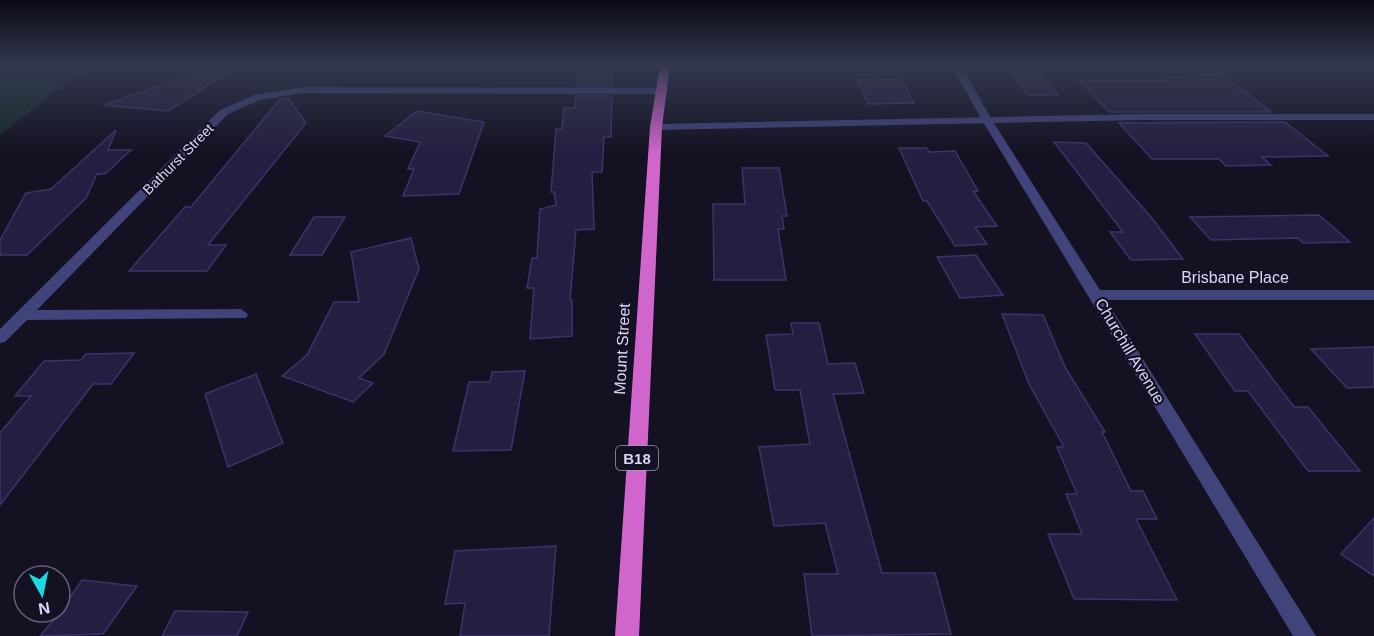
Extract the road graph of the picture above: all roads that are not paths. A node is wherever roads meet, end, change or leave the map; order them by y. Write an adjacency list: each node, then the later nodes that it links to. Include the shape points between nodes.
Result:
1 (273, 95): 10 (street, Bathurst Street, via 224,112)
2 (662, 95): 6 (highway, Mount Street / B18)
3 (973, 95): 5 (street, Churchill Avenue)
4 (1374, 117): 5 (street)
5 (987, 120): 6 (street); 7 (street, Churchill Avenue)
6 (656, 127): 12 (highway, Mount Street / B18)
7 (1095, 295): 8 (street, Brisbane Place); 13 (street, Churchill Avenue)
8 (1374, 296)
9 (242, 314): 10 (street)
10 (22, 315): 11 (street, Bathurst Street)
11 (0, 339)
12 (627, 636)
13 (1305, 636)

